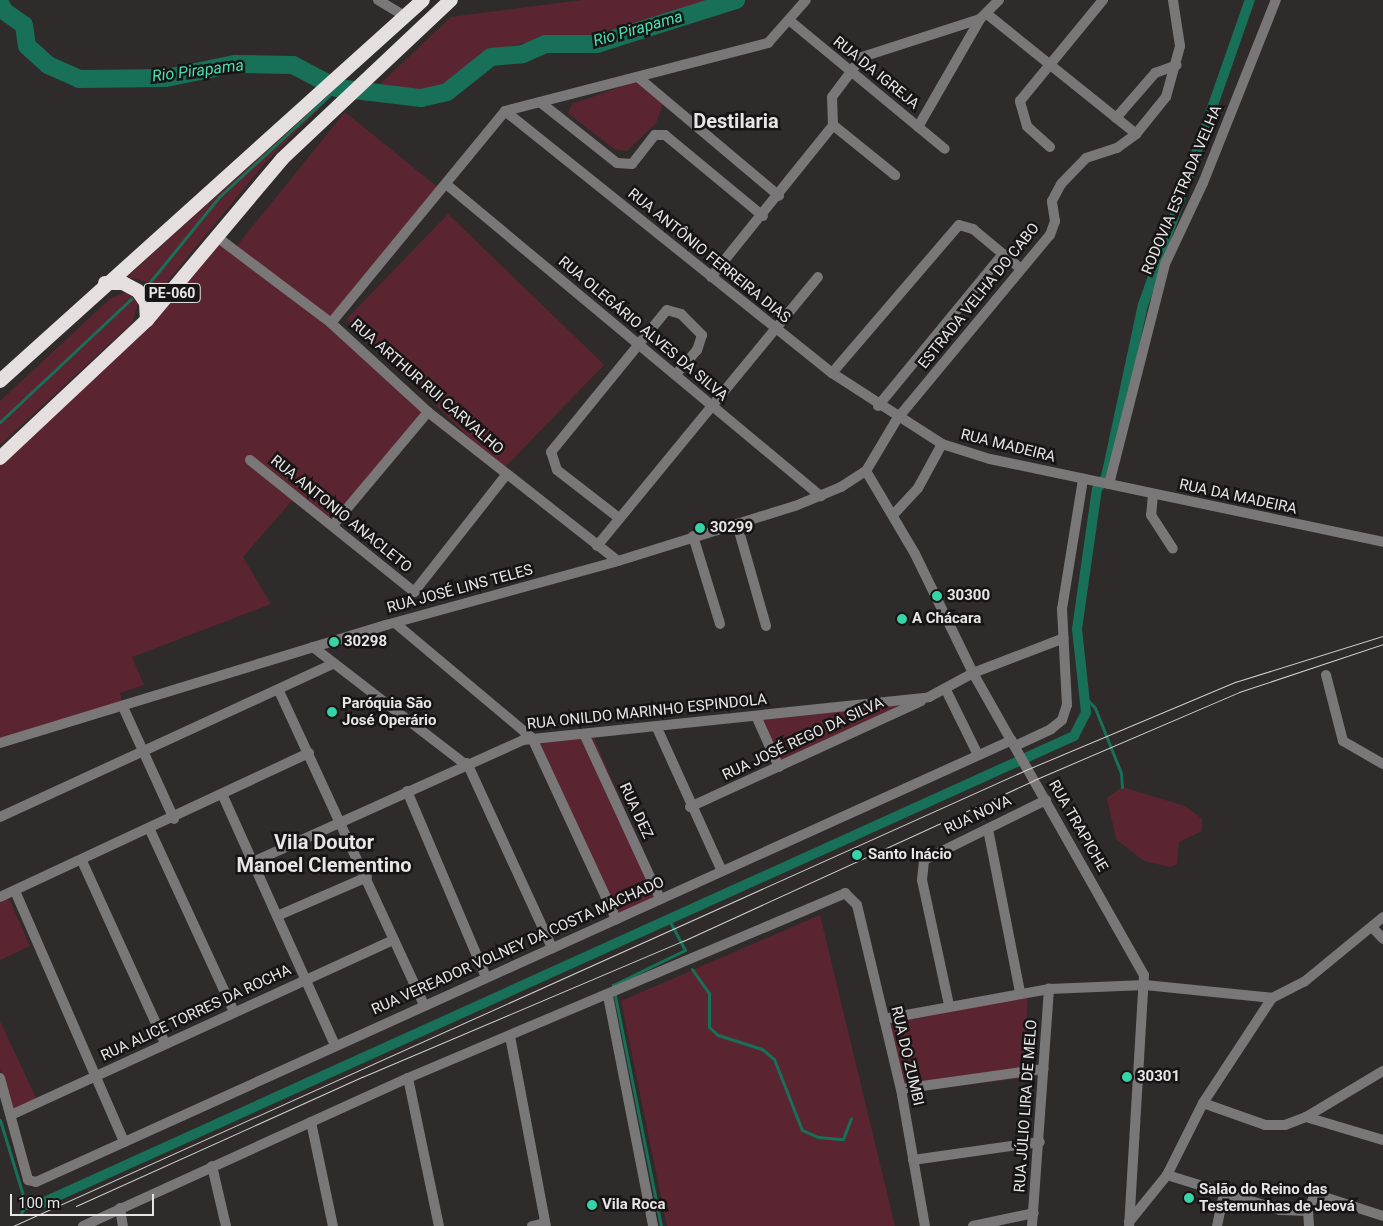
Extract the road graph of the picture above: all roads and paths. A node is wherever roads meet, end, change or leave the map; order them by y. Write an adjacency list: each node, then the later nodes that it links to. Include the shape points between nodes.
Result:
1 (378, 0): 9 (street)
2 (423, 0): 9 (highway)
3 (451, 0): 28 (highway, PE-060, via 282,158)
4 (806, 0): 11 (street)
5 (999, 0): 10 (street)
6 (1103, 0): 12 (street)
7 (1173, 0): 13 (street, ESTRADA VELHA DO CABO, via 1180,46)
8 (1276, 0): 51 (street, RODOVIA ESTRADA VELHA, via 1203,183 1165,264)
9 (405, 16): 33 (highway)
10 (983, 17): 12 (street); 14 (street, via 869,54); 20 (street)
11 (789, 20): 14 (street, RUA DA IGREJA); 15 (street, via 768,43)
12 (1048, 64): 18 (street); 22 (street, via 1020,103 1027,126)
13 (1178, 65): 18 (street, via 1155,73); 21 (street, ESTRADA VELHA DO CABO, via 1166,97)
14 (851, 72): 19 (street, via 830,104); 20 (street, RUA DA IGREJA)
15 (639, 78): 16 (street); 26 (street)
16 (540, 102): 17 (street); 27 (street, via 617,162 632,164 656,135 664,135)
17 (505, 111): 25 (street); 31 (street, RUA ANTÔNIO FERREIRA DIAS)
18 (1116, 118): 21 (street)
19 (833, 125): 24 (street); 26 (street)
20 (918, 127): 23 (street, RUA DA IGREJA)
21 (1136, 134): 30 (street, ESTRADA VELHA DO CABO, via 1117,148 1086,158 1061,184 1052,201 1054,228)
22 (1050, 147)
23 (945, 149)
24 (895, 175)
25 (446, 184): 35 (street); 37 (street, RUA OLEGÁRIO ALVES DA SILVA)
26 (779, 196): 27 (street)
27 (763, 216): 31 (street)
28 (218, 236): 34 (highway, PE-060); 35 (street, RUA ARTHUR RUI CARVALHO)
29 (1003, 254): 30 (street); 38 (street, via 966,225 954,228); 42 (street)
30 (1021, 269): 44 (street, ESTRADA VELHA DO CABO)
31 (711, 277): 36 (street, RUA ANTÔNIO FERREIRA DIAS)
32 (818, 277): 36 (street)
33 (105, 283): 34 (highway, via 123,283 138,291 146,303); 40 (highway)
34 (148, 320): 46 (highway, PE-060)
35 (330, 323): 43 (street, RUA ARTHUR RUI CARVALHO)
36 (776, 329): 38 (street, RUA ANTÔNIO FERREIRA DIAS); 41 (street)
37 (641, 347): 39 (street, RUA OLEGÁRIO ALVES DA SILVA); 39 (street, via 662,312 674,310 702,336 697,350); 55 (street, via 559,438 550,458 565,478)
38 (832, 373): 42 (street, RUA ANTÔNIO FERREIRA DIAS)
39 (675, 376): 41 (street, RUA OLEGÁRIO ALVES DA SILVA)
40 (0, 381)
41 (711, 404): 53 (street, RUA OLEGÁRIO ALVES DA SILVA); 55 (street)
42 (878, 406): 44 (street, RUA ANTÔNIO FERREIRA DIAS)
43 (428, 412): 49 (street, RUA ARTHUR RUI CARVALHO); 56 (street)
44 (897, 419): 45 (street, RUA MADEIRA); 48 (street, RUA JOSÉ LINS TELES)
45 (942, 444): 50 (street, RUA MADEIRA); 54 (street, via 918,488)
46 (0, 458)
47 (250, 460): 56 (street, RUA ANTONIO ANACLETO)
48 (866, 470): 53 (street, RUA JOSÉ LINS TELES); 54 (street, RUA TRAPICHE)
49 (506, 475): 56 (street, RUA ANTONIO ANACLETO, via 414,592); 60 (street, RUA ARTHUR RUI CARVALHO)
50 (1085, 479): 51 (street, RUA DA MADEIRA); 66 (street, via 1062,609)
51 (1108, 483): 52 (street, RUA DA MADEIRA)
52 (1152, 494): 59 (street, RUA DA MADEIRA); 61 (street, via 1151,515)
53 (821, 496): 57 (street, RUA JOSÉ LINS TELES)
54 (893, 515): 69 (street, RUA TRAPICHE)
55 (619, 518): 60 (street)
56 (334, 524)
57 (737, 524): 58 (street, RUA JOSÉ LINS TELES); 65 (street)
58 (693, 536): 62 (street, RUA JOSÉ LINS TELES); 64 (street)
59 (1383, 542)
60 (598, 546): 62 (street, RUA ARTHUR RUI CARVALHO)
61 (1173, 549)
62 (618, 561): 63 (street, RUA JOSÉ LINS TELES)
63 (395, 622): 67 (street, RUA JOSÉ LINS TELES); 78 (street)
64 (720, 624)
65 (766, 626)
66 (1064, 638): 69 (street, RUA ONILDO MARINHO ESPINDOLA); 80 (street, RUA VEREADOR VOLNEY DA COSTA MACHADO, via 1068,687 1062,720)
67 (313, 647): 68 (street); 74 (street, RUA JOSÉ LINS TELES)
68 (333, 664): 71 (street); 84 (street)
69 (973, 673): 72 (street, RUA ONILDO MARINHO ESPINDOLA); 80 (street, RUA TRAPICHE)
70 (1326, 675): 85 (street, via 1343,741)
71 (278, 690): 81 (street); 82 (street)
72 (946, 690): 73 (street, RUA ONILDO MARINHO ESPINDOLA); 83 (street)
73 (929, 697): 75 (street, RUA ONILDO MARINHO ESPINDOLA); 86 (street, RUA JOSÉ REGO DA SILVA)
74 (123, 707): 79 (street, RUA JOSÉ LINS TELES); 81 (street)
75 (756, 716): 76 (street, RUA ONILDO MARINHO ESPINDOLA); 86 (street)
76 (657, 728): 77 (street, RUA ONILDO MARINHO ESPINDOLA); 90 (street)
77 (585, 736): 78 (street, RUA ONILDO MARINHO ESPINDOLA); 102 (street, RUA DEZ)
78 (532, 738): 84 (street, RUA ONILDO MARINHO ESPINDOLA); 105 (street)
79 (0, 743)
80 (1015, 746): 83 (street, RUA VEREADOR VOLNEY DA COSTA MACHADO); 89 (street, RUA TRAPICHE)
81 (142, 752): 91 (street); 92 (street)
82 (309, 753): 88 (street); 93 (street)
83 (978, 755): 98 (street, RUA VEREADOR VOLNEY DA COSTA MACHADO)
84 (466, 764): 87 (street, RUA ONILDO MARINHO ESPINDOLA); 109 (street)
85 (1383, 764)
86 (779, 767): 90 (street, RUA JOSÉ REGO DA SILVA)
87 (407, 791): 93 (street, RUA ONILDO MARINHO ESPINDOLA); 110 (street)
88 (223, 796): 92 (street); 97 (street)
89 (1046, 800): 94 (street, RUA NOVA); 112 (street, RUA TRAPICHE, via 1135,953)
90 (690, 807): 98 (street)
91 (0, 817)
92 (174, 819): 95 (street)
93 (343, 822): 97 (street, RUA ONILDO MARINHO ESPINDOLA); 99 (street)
94 (988, 829): 114 (street); 118 (street, RUA NOVA, via 924,860 922,880)
95 (150, 830): 96 (street); 119 (street)
96 (82, 861): 100 (street); 122 (street)
97 (253, 862): 103 (street)
98 (722, 871): 102 (street, RUA VEREADOR VOLNEY DA COSTA MACHADO)
99 (367, 877): 103 (street); 108 (street)
100 (15, 891): 101 (street); 126 (street)
101 (0, 897)
102 (660, 898): 105 (street, RUA VEREADOR VOLNEY DA COSTA MACHADO)
103 (277, 916): 111 (street)
104 (1383, 917): 106 (street)
105 (616, 919): 109 (street, RUA VEREADOR VOLNEY DA COSTA MACHADO)
106 (1372, 927): 107 (street); 116 (street, via 1304,982)
107 (1383, 939)
108 (394, 940): 111 (street, RUA ALICE TORRES DA ROCHA); 117 (street)
109 (552, 948): 110 (street, RUA VEREADOR VOLNEY DA COSTA MACHADO)
110 (486, 977): 117 (street, RUA VEREADOR VOLNEY DA COSTA MACHADO)
111 (305, 979): 119 (street, RUA ALICE TORRES DA ROCHA); 123 (street)
112 (1145, 985): 113 (street); 116 (street); 145 (street, RUA TRAPICHE)
113 (1049, 988): 114 (street); 124 (street, RUA JÚLIO LIRA DE MELO)
114 (1020, 992): 118 (street)
115 (612, 994): 120 (street, RUA DO ZUMBI, via 831,896 851,895); 121 (street); 153 (street)
116 (1272, 998): 130 (street)
117 (424, 1005): 123 (street, RUA VEREADOR VOLNEY DA COSTA MACHADO)
118 (949, 1005): 120 (street)
119 (234, 1012): 122 (street, RUA ALICE TORRES DA ROCHA)
120 (884, 1019): 129 (street, RUA DO ZUMBI)
121 (510, 1036): 128 (street); 146 (street)
122 (165, 1043): 126 (street, RUA ALICE TORRES DA ROCHA)
123 (335, 1045): 135 (street, RUA VEREADOR VOLNEY DA COSTA MACHADO)
124 (1044, 1069): 129 (street); 136 (street, RUA JÚLIO LIRA DE MELO)
125 (1383, 1071): 132 (street)
126 (96, 1075): 131 (street, RUA ALICE TORRES DA ROCHA); 135 (street)
127 (0, 1078): 131 (street)
128 (408, 1078): 133 (street); 151 (street)
129 (901, 1089): 137 (street, RUA DO ZUMBI)
130 (1203, 1103): 132 (street, via 1275,1127); 139 (street)
131 (11, 1115): 135 (street, RUA VEREADOR VOLNEY DA COSTA MACHADO, via 28,1180 37,1182)
132 (1306, 1117): 134 (street)
133 (311, 1122): 138 (street); 150 (street)
134 (1383, 1140)
135 (124, 1142)
136 (1040, 1142): 137 (street); 143 (street, RUA JÚLIO LIRA DE MELO)
137 (914, 1160): 154 (street, RUA DO ZUMBI)
138 (212, 1166): 141 (street); 149 (street)
139 (1166, 1176): 140 (street); 145 (street)
140 (1224, 1193): 142 (street, via 1280,1210); 157 (street)
141 (120, 1208): 147 (street); 148 (street)
142 (1308, 1211): 144 (street, via 1315,1194); 158 (street)
143 (1034, 1213): 155 (street); 156 (street, RUA JÚLIO LIRA DE MELO)
144 (1383, 1216)
145 (1129, 1224)
146 (545, 1225): 152 (street)
147 (83, 1226)
148 (124, 1226)
149 (226, 1226)
150 (333, 1226)
151 (439, 1226)
152 (532, 1226)
153 (653, 1226)
154 (925, 1226)
155 (973, 1226)
156 (1032, 1226)
157 (1216, 1226)
158 (1309, 1226)

